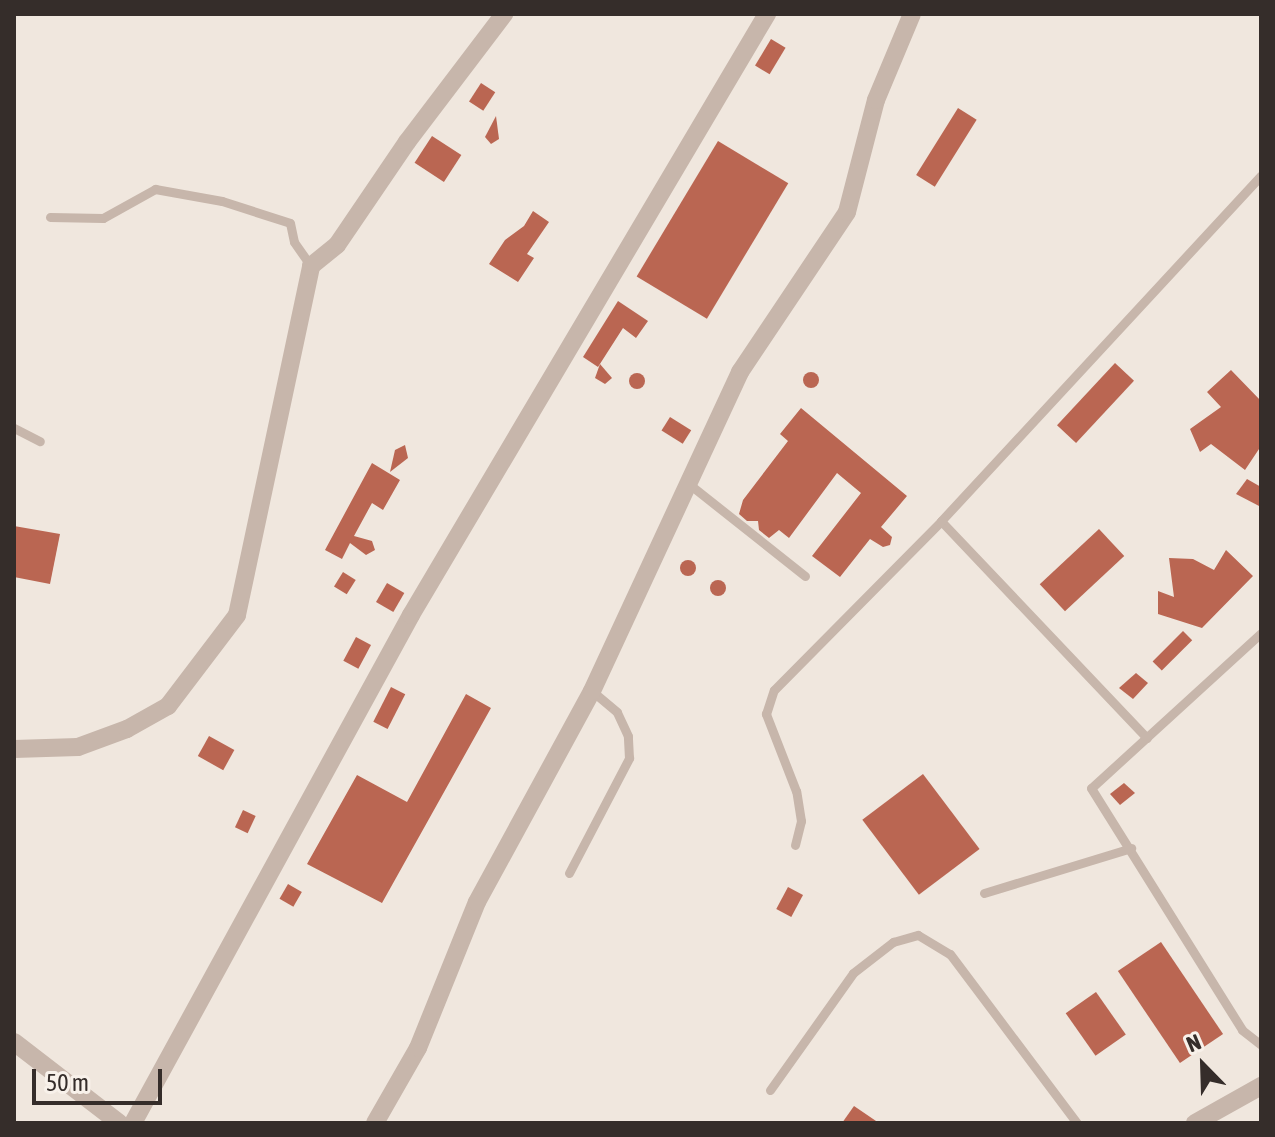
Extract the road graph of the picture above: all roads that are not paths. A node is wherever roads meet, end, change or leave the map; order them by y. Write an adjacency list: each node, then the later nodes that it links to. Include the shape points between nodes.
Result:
1 (504, 14): 6 (street, via 337,245)
2 (767, 14): 25 (street, via 411,615)
3 (912, 14): 9 (street, via 876,100 847,212 740,372)
4 (1261, 176): 10 (lane)
5 (50, 217): 6 (lane, via 103,218 155,189 222,201 290,223 294,242)
6 (311, 266): 15 (street, via 237,615 168,706 78,747)
7 (14, 428): 8 (lane)
8 (40, 441)
9 (686, 482): 11 (lane); 13 (street)
10 (941, 521): 14 (lane); 16 (lane, via 774,690 766,714 796,791 801,821)
11 (805, 576)
12 (1261, 633): 14 (lane)
13 (592, 691): 18 (lane, via 617,712 628,736 629,758); 26 (street, via 477,902 418,1048)
14 (1147, 738): 17 (lane, via 1091,788)
15 (14, 749)
16 (795, 845)
17 (1131, 848): 19 (lane); 21 (lane, via 1242,1030)
18 (569, 873)
19 (984, 893)
20 (14, 1042): 24 (street)
21 (1261, 1045)
22 (1261, 1086): 28 (street)
23 (770, 1090): 27 (lane, via 853,973 893,942 918,935 950,954)
24 (119, 1123)
25 (133, 1123)
26 (375, 1123)
27 (1077, 1123)
28 (1195, 1123)

